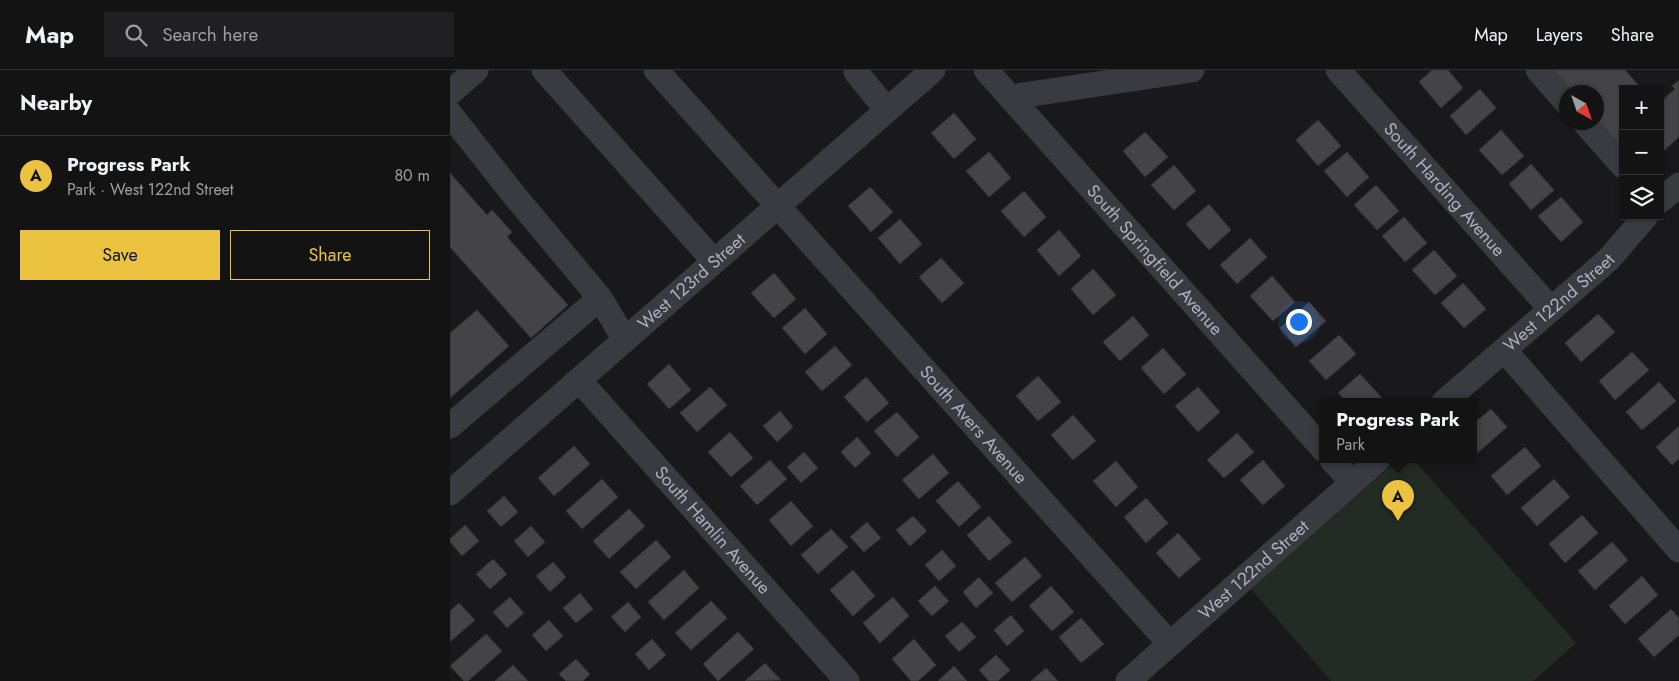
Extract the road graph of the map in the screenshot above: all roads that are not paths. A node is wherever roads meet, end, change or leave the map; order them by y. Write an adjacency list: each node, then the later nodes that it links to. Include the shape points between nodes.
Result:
1 (476, 70): 10 (street)
2 (544, 70): 21 (street)
3 (656, 70): 19 (street, South Avers Avenue)
4 (857, 70): 13 (street)
5 (933, 70): 13 (street, West 123rd Street)
6 (986, 70): 12 (street, South Springfield Avenue)
7 (1192, 70): 12 (street)
8 (1338, 70): 23 (street, South Harding Avenue)
9 (1538, 70): 11 (street)
10 (450, 93)
11 (1559, 94)
12 (1011, 97): 29 (street, South Springfield Avenue)
13 (887, 110): 19 (street, West 123rd Street)
14 (450, 114): 22 (street)
15 (1591, 130): 16 (street)
16 (1619, 161)
17 (1679, 185): 18 (street)
18 (1664, 198)
19 (778, 206): 21 (street, West 123rd Street); 35 (street, South Avers Avenue)
20 (1643, 220): 23 (street, West 122nd Street, via 1609,259)
21 (714, 261): 24 (street, West 123rd Street)
22 (600, 298): 24 (street); 28 (street)
23 (1552, 308): 25 (street, West 122nd Street)
24 (625, 340): 26 (street, West 123rd Street)
25 (1504, 350): 27 (street, West 122nd Street); 34 (street)
26 (579, 380): 33 (street, West 123rd Street); 36 (street, South Hamlin Avenue)
27 (1449, 398)
28 (450, 426)
29 (1319, 444)
30 (1335, 463): 32 (street)
31 (1374, 463): 32 (street, West 122nd Street)
32 (1352, 482): 35 (street, West 122nd Street)
33 (450, 493)
34 (1679, 550)
35 (1170, 644): 37 (street, West 122nd Street)
36 (847, 681)
37 (1128, 681)

